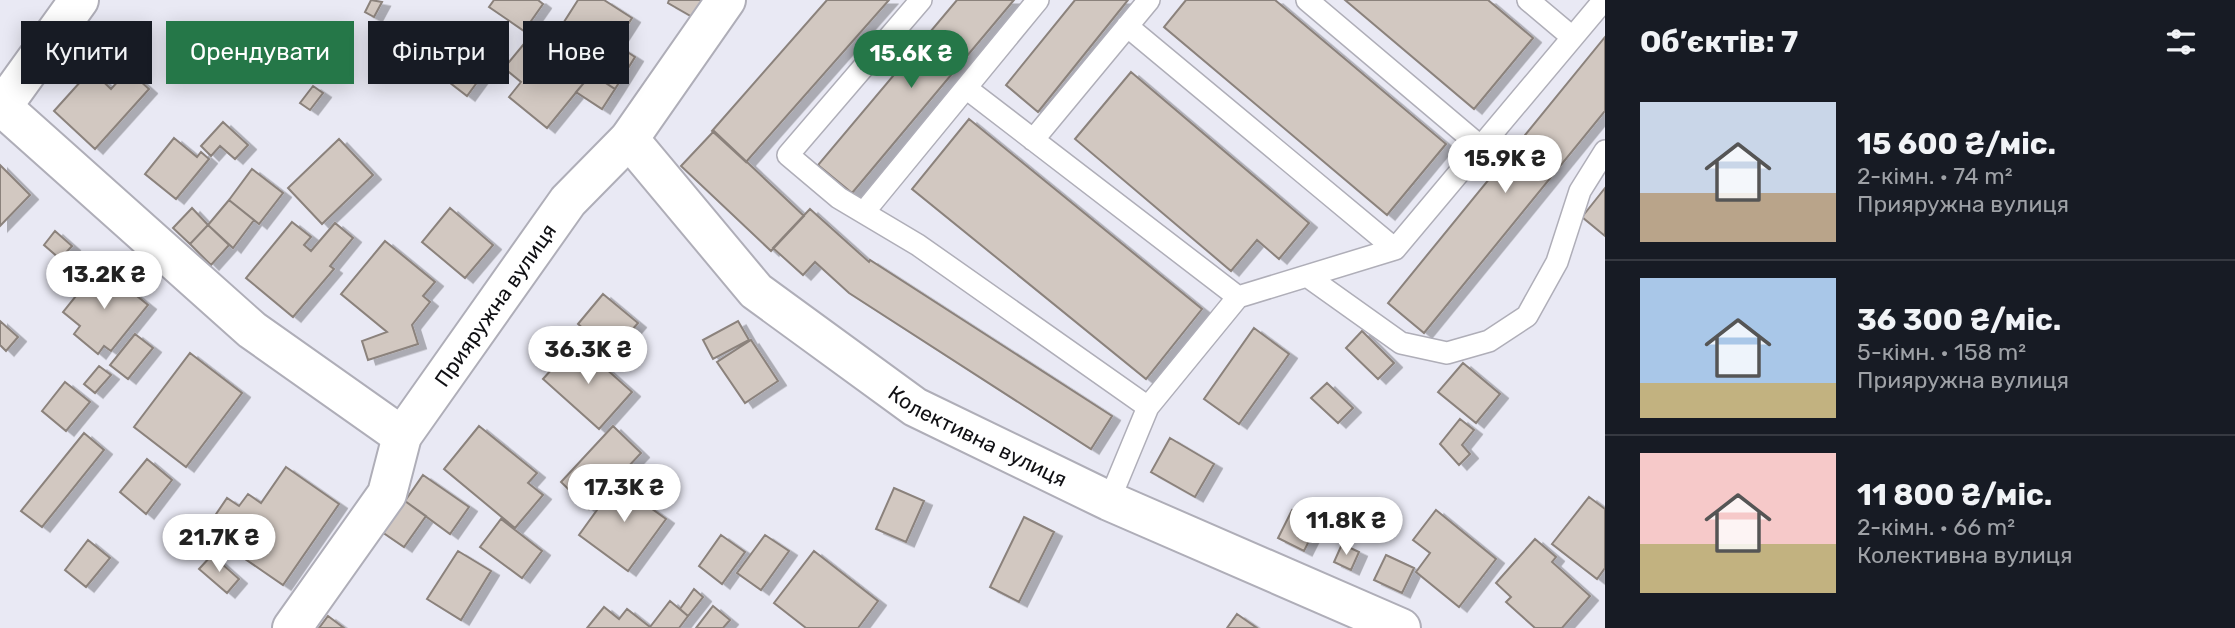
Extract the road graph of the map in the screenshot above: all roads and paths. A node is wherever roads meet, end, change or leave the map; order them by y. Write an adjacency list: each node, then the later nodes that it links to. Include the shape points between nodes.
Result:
1 (79, 0): 12 (street)
2 (726, 0): 13 (street, Прияружна вулиця)
3 (921, 0): 17 (lane, via 788,155 839,198)
4 (1038, 0): 11 (lane)
5 (1149, 0): 9 (lane)
6 (1307, 0): 15 (lane)
7 (1528, 0): 10 (lane)
8 (1604, 0): 10 (lane)
9 (1127, 26): 14 (lane); 18 (lane)
10 (1573, 37): 15 (lane)
11 (966, 88): 14 (lane); 17 (lane)
12 (1, 106): 22 (street, via 252,330)
13 (629, 139): 22 (street, Прияружна вулиця, via 568,201); 23 (street, Колективна вулиця, via 756,290 915,407)
14 (1033, 140): 20 (lane)
15 (1481, 147): 18 (lane)
16 (1605, 151): 19 (lane, via 1580,191 1557,262 1527,316 1489,341 1447,353 1401,343)
17 (864, 212): 21 (lane)
18 (1395, 249): 19 (lane)
19 (1307, 276): 20 (lane)
20 (1238, 298): 21 (lane)
21 (1148, 407): 23 (lane)
22 (402, 436): 24 (street, Прияружна вулиця, via 387,494)
23 (1109, 501): 25 (street, Колективна вулиця)
24 (292, 628)
25 (1401, 628)

